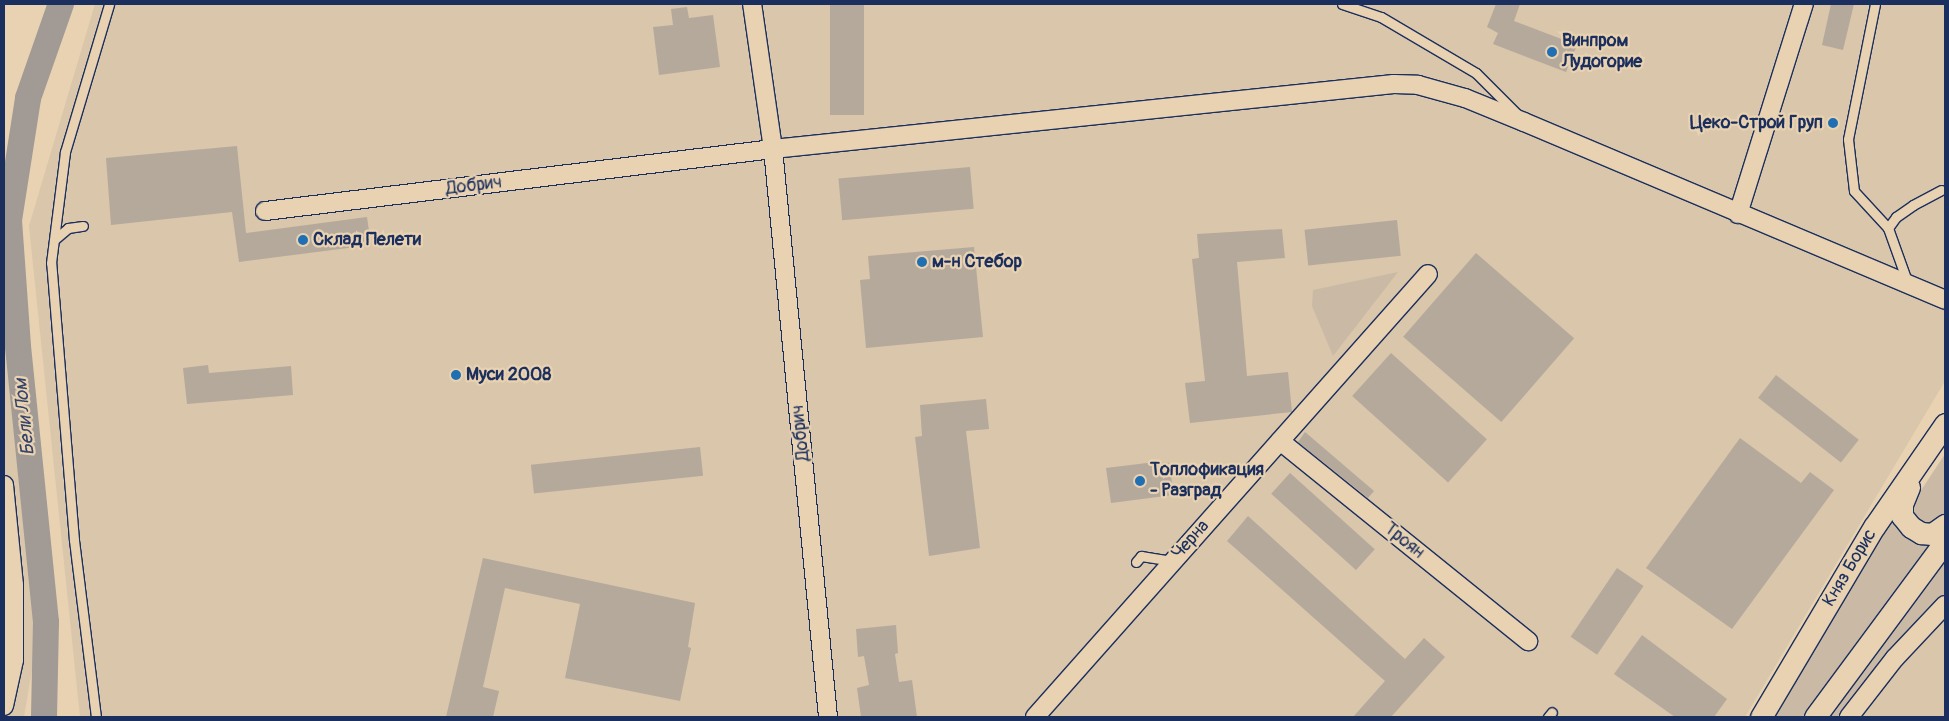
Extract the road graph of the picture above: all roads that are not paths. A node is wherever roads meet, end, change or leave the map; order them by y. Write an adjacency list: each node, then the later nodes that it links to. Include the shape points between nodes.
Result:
1 (109, 4): 13 (lane, via 65,152)
2 (752, 4): 7 (street, Добрич)
3 (1342, 4): 6 (lane, via 1381,17 1476,73)
4 (1804, 4): 10 (street)
5 (1875, 4): 12 (lane, via 1848,139 1854,191)
6 (1524, 122): 7 (street, via 1440,90 1394,84); 10 (street)
7 (773, 149): 9 (street, Добрич); 31 (street, Добрич)
8 (1942, 190): 12 (lane, via 1913,205 1896,217)
9 (265, 211)
10 (1738, 214): 15 (street)
11 (82, 226): 13 (lane, via 68,228)
12 (1888, 228): 15 (lane)
13 (55, 239): 30 (lane, via 51,263 74,540)
14 (1428, 274): 20 (street, Черна)
15 (1916, 290): 16 (street); 17 (street)
16 (1945, 300)
17 (1945, 307)
18 (1945, 417): 21 (street)
19 (1945, 424): 21 (street, Княз Борис)
20 (1280, 440): 25 (street, Черна); 28 (street, Троян)
21 (1926, 450): 23 (street, via 1902,504 1902,516 1921,533 1932,534); 33 (street, Княз Борис, via 1874,527)
22 (4, 486): 29 (street, via 14,585 14,660)
23 (1945, 525)
24 (1945, 541): 34 (street)
25 (1173, 561): 26 (lane, via 1141,556); 32 (street, Черна)
26 (1136, 562)
27 (1945, 605): 35 (street, via 1895,658)
28 (1528, 641)
29 (4, 706)
30 (96, 717)
31 (828, 717)
32 (1035, 717)
33 (1761, 717)
34 (1815, 717)
35 (1849, 717)

